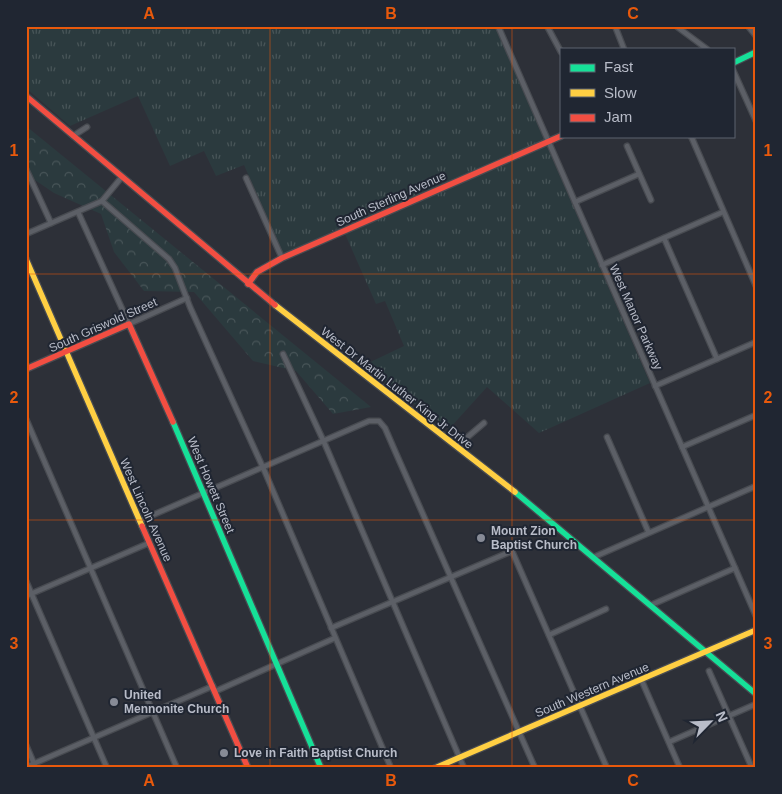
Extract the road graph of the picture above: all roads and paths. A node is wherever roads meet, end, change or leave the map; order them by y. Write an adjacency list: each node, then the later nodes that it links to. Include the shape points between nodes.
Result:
1 (498, 26): 19 (street, West Manor Parkway)
2 (547, 26): 9 (street)
3 (615, 26): 7 (street)
4 (676, 26): 8 (street)
5 (748, 26): 6 (street)
6 (756, 36)
7 (624, 48)
8 (706, 48)
9 (560, 50)
10 (756, 52): 11 (main road)
11 (734, 63)
12 (734, 72): 14 (street)
13 (27, 97): 16 (main road, West Dr Martin Luther King Jr Drive)
14 (756, 121)
15 (87, 127): 16 (street)
16 (73, 136): 23 (main road, West Dr Martin Luther King Jr Drive)
17 (560, 136): 19 (main road, South Sterling Avenue)
18 (692, 138): 29 (street)
19 (548, 142): 27 (street, West Manor Parkway); 33 (main road, South Sterling Avenue)
20 (627, 146): 22 (street)
21 (26, 169): 30 (street)
22 (639, 174): 25 (street); 27 (street)
23 (121, 178): 26 (street); 36 (main road, West Dr Martin Luther King Jr Drive)
24 (246, 178): 33 (street)
25 (650, 200)
26 (102, 201): 28 (street); 38 (street, via 169,259)
27 (575, 202): 35 (street, West Manor Parkway)
28 (78, 212): 30 (street); 39 (street, West Howett Street)
29 (723, 212): 32 (street); 37 (street)
30 (51, 223): 31 (street)
31 (26, 234)
32 (664, 238): 35 (street); 43 (street)
33 (282, 258): 36 (main road, South Sterling Avenue, via 257,272)
34 (26, 259): 41 (main road, West Lincoln Avenue)
35 (602, 265): 45 (street, West Manor Parkway)
36 (248, 284): 51 (main road, West Dr Martin Luther King Jr Drive)
37 (756, 286)
38 (187, 298): 39 (street, South Griswold Street); 53 (street)
39 (129, 324): 41 (main road, South Griswold Street); 55 (main road, West Howett Street)
40 (756, 342): 43 (street)
41 (67, 352): 44 (main road, South Griswold Street); 57 (main road, West Lincoln Avenue)
42 (283, 354): 50 (street)
43 (717, 358): 45 (street)
44 (26, 369)
45 (655, 386): 52 (street, West Manor Parkway)
46 (756, 415): 52 (street)
47 (26, 419): 61 (street)
48 (484, 423): 51 (street)
49 (606, 437): 58 (street)
50 (324, 442): 53 (street); 63 (street, via 369,421 378,420 384,426); 66 (street)
51 (457, 446): 60 (main road, West Dr Martin Luther King Jr Drive)
52 (682, 447): 56 (street, West Manor Parkway)
53 (263, 467): 55 (street); 70 (street)
54 (756, 486): 56 (street)
55 (205, 493): 57 (street); 75 (main road, West Howett Street)
56 (707, 506): 58 (street); 62 (street, West Manor Parkway)
57 (139, 521): 59 (main road, West Lincoln Avenue)
58 (648, 532): 60 (street)
59 (149, 543): 61 (street); 78 (main road, West Lincoln Avenue)
60 (594, 557): 67 (main road, West Dr Martin Luther King Jr Drive)
61 (92, 568): 65 (street); 82 (street)
62 (735, 568): 67 (street); 69 (street, West Manor Parkway)
63 (451, 576): 66 (street); 72 (street, via 512,551); 84 (street)
64 (26, 581): 65 (street)
65 (29, 595): 85 (street)
66 (393, 600): 70 (street); 88 (street)
67 (651, 605): 74 (main road, West Dr Martin Luther King Jr Drive)
68 (606, 609): 72 (street)
69 (756, 616)
70 (331, 628): 73 (street)
71 (756, 630): 74 (main road, South Western Avenue)
72 (549, 635): 81 (street)
73 (335, 638): 75 (street); 95 (street)
74 (706, 652): 77 (main road, South Western Avenue); 79 (main road, West Dr Martin Luther King Jr Drive)
75 (277, 664): 78 (street); 94 (main road, West Howett Street)
76 (709, 671): 83 (street)
77 (640, 679): 81 (main road, South Western Avenue); 86 (street)
78 (214, 689): 82 (street); 93 (main road, West Lincoln Avenue)
79 (756, 694)
80 (756, 704): 83 (street)
81 (579, 706): 84 (main road, South Western Avenue); 99 (street)
82 (154, 712): 85 (street); 92 (street)
83 (729, 716): 86 (street); 101 (street)
84 (520, 732): 88 (main road, South Western Avenue); 98 (street)
85 (94, 738): 89 (street); 91 (street)
86 (669, 742): 100 (street)
87 (26, 746): 89 (street)
88 (460, 757): 96 (main road, South Western Avenue); 97 (street)
89 (35, 765): 90 (street)
90 (26, 766)
91 (108, 768)
92 (177, 768)
93 (248, 768)
94 (321, 768)
95 (391, 768)
96 (435, 768)
97 (464, 768)
98 (535, 768)
99 (607, 768)
100 (680, 768)
101 (752, 768)

